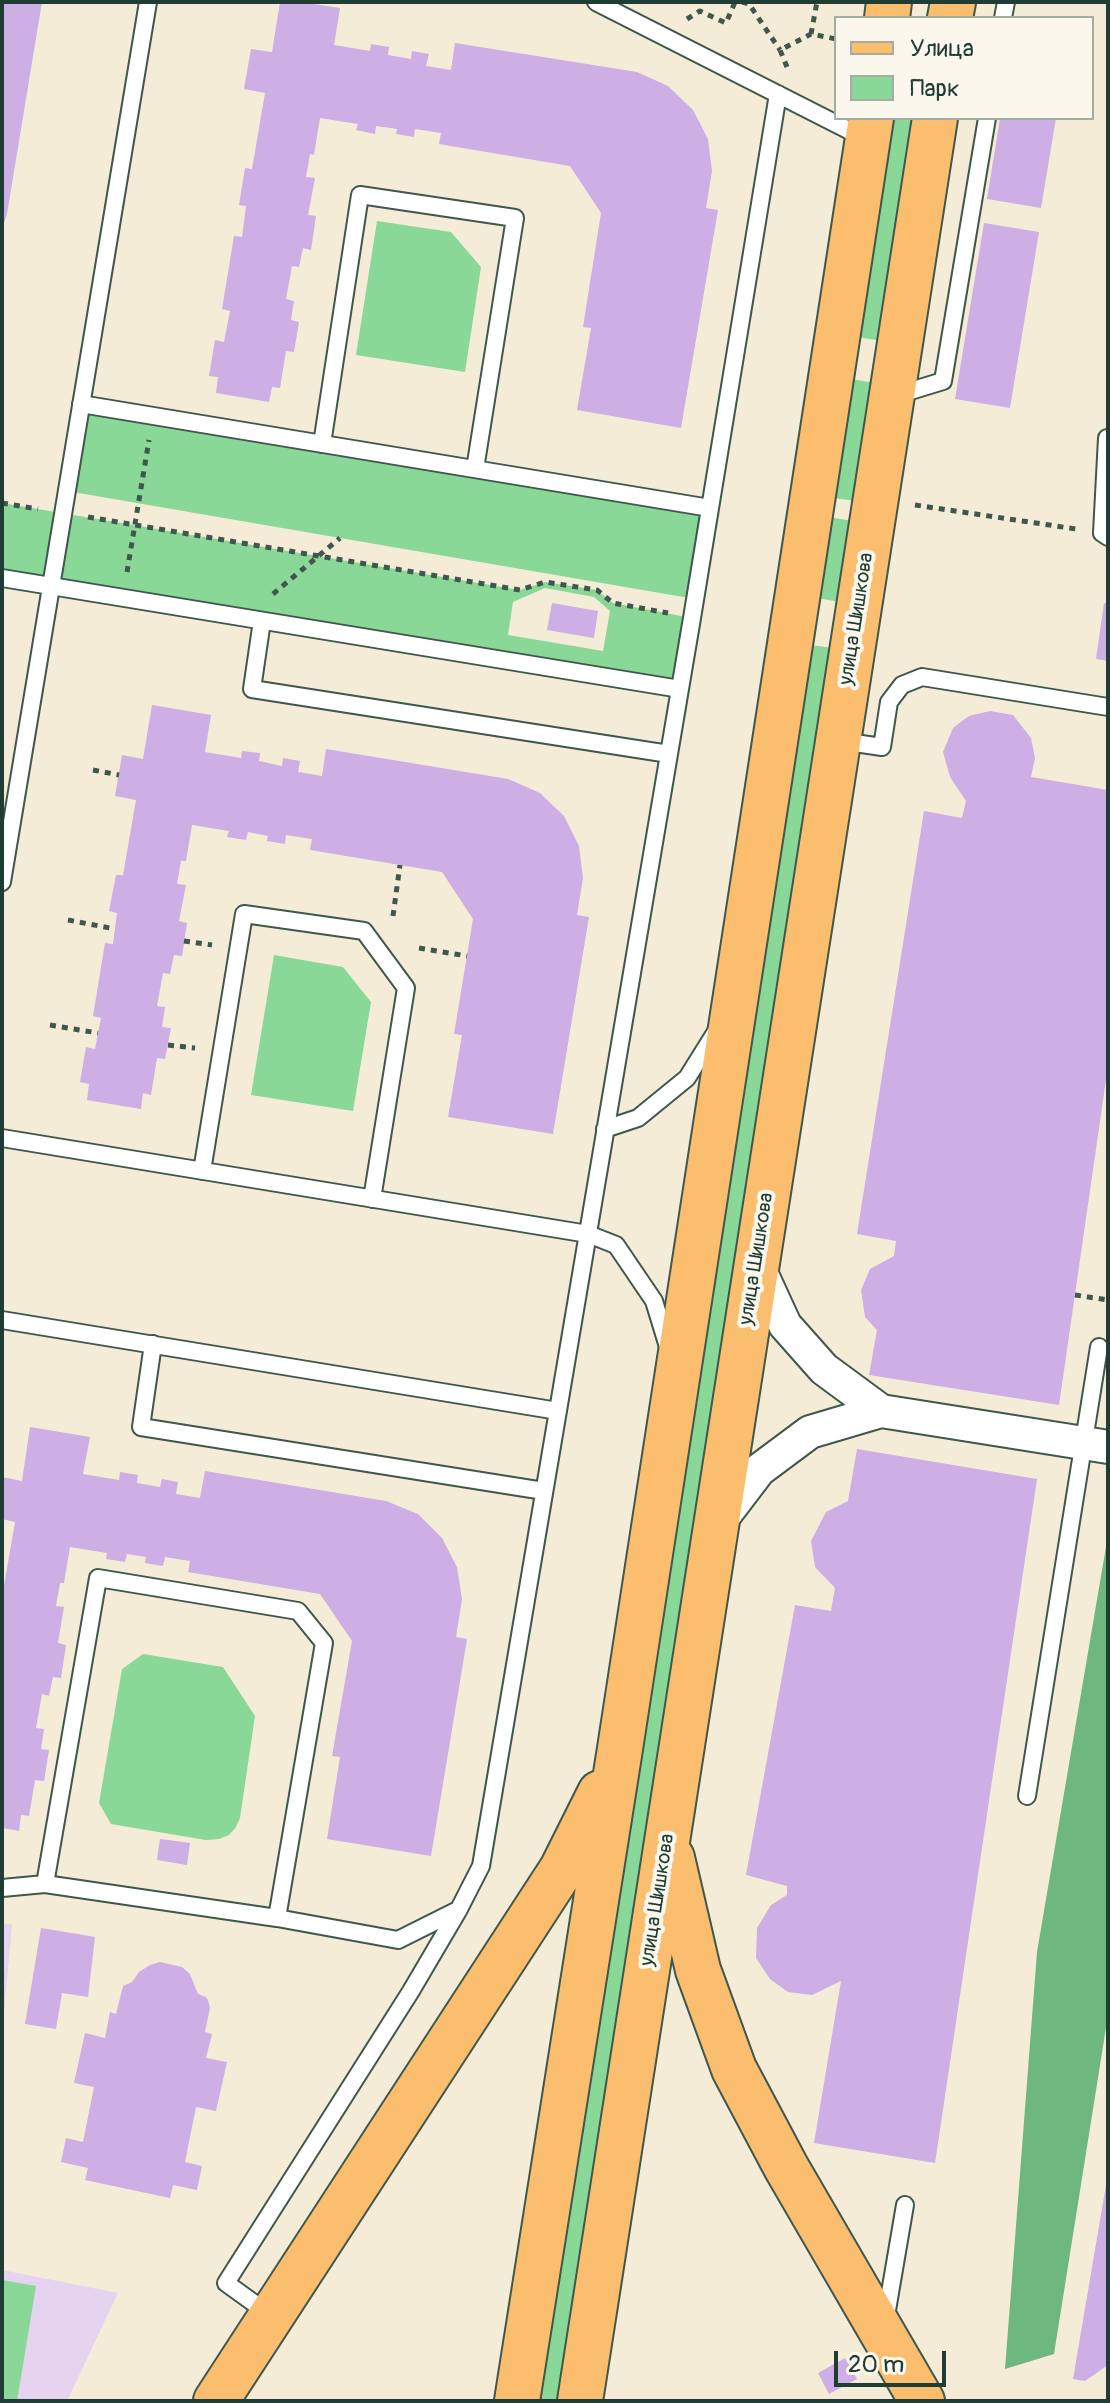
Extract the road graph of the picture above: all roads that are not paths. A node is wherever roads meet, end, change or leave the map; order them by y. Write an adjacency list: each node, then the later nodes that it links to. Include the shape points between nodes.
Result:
1 (148, 2): 11 (lane)
2 (596, 2): 3 (lane)
3 (778, 94): 4 (lane); 16 (lane)
4 (834, 116)
5 (846, 120): 8 (lane)
6 (935, 120): 10 (main road, улица Шишкова)
7 (987, 120): 10 (lane, via 943,381)
8 (869, 129): 9 (main road)
9 (834, 356): 10 (main road); 20 (main road)
10 (894, 381): 22 (main road, улица Шишкова)
11 (81, 404): 14 (lane); 19 (lane)
12 (1108, 431): 13 (lane)
13 (1108, 439): 17 (lane, via 1102,533)
14 (322, 444): 15 (lane); 15 (lane, via 360,195 515,218)
15 (475, 469): 16 (lane)
16 (710, 508): 23 (lane)
17 (1108, 537)
18 (2, 578): 19 (lane)
19 (51, 586): 21 (lane); 28 (lane)
20 (794, 618): 22 (main road); 30 (main road)
21 (254, 620): 23 (lane); 26 (lane, via 252,689)
22 (856, 628): 25 (main road, улица Шишкова)
23 (680, 689): 26 (lane)
24 (1108, 707): 25 (lane, via 922,677 902,685 889,702 882,747)
25 (838, 740): 36 (main road, улица Шишкова)
26 (669, 754): 31 (lane)
27 (2, 763): 28 (lane)
28 (20, 766): 29 (lane)
29 (2, 882)
30 (735, 1002): 31 (lane, via 687,1078 638,1118); 40 (main road)
31 (605, 1129): 35 (lane)
32 (2, 1138): 33 (lane)
33 (202, 1171): 34 (lane); 34 (lane, via 244,914 364,931 406,988)
34 (372, 1199): 35 (lane)
35 (588, 1234): 40 (lane, via 616,1245 654,1301); 41 (lane)
36 (757, 1264): 42 (street, via 785,1325 824,1369); 45 (main road, улица Шишкова)
37 (2, 1320): 38 (lane)
38 (153, 1344): 41 (lane); 44 (lane, via 141,1427)
39 (1099, 1347): 43 (lane)
40 (677, 1378): 46 (main road)
41 (558, 1411): 44 (lane)
42 (881, 1411): 43 (street); 45 (street, via 810,1432 759,1470)
43 (1096, 1445): 47 (lane)
44 (544, 1491): 51 (lane, via 481,1866)
45 (715, 1528): 48 (main road, улица Шишкова)
46 (619, 1755): 54 (main road, via 562,1869); 57 (main road)
47 (1027, 1796)
48 (667, 1837): 55 (main road, via 698,1970 734,2069); 58 (main road, улица Шишкова)
49 (45, 1884): 50 (lane); 52 (lane); 52 (lane, via 98,1578 298,1611 324,1643)
50 (2, 1888)
51 (458, 1911): 52 (lane, via 398,1940); 54 (lane, via 226,2283)
52 (277, 1918)
53 (905, 2205): 55 (lane)
54 (271, 2316): 56 (main road)
55 (883, 2331): 59 (main road)
56 (216, 2401)
57 (517, 2401)
58 (580, 2401)
59 (922, 2401)

